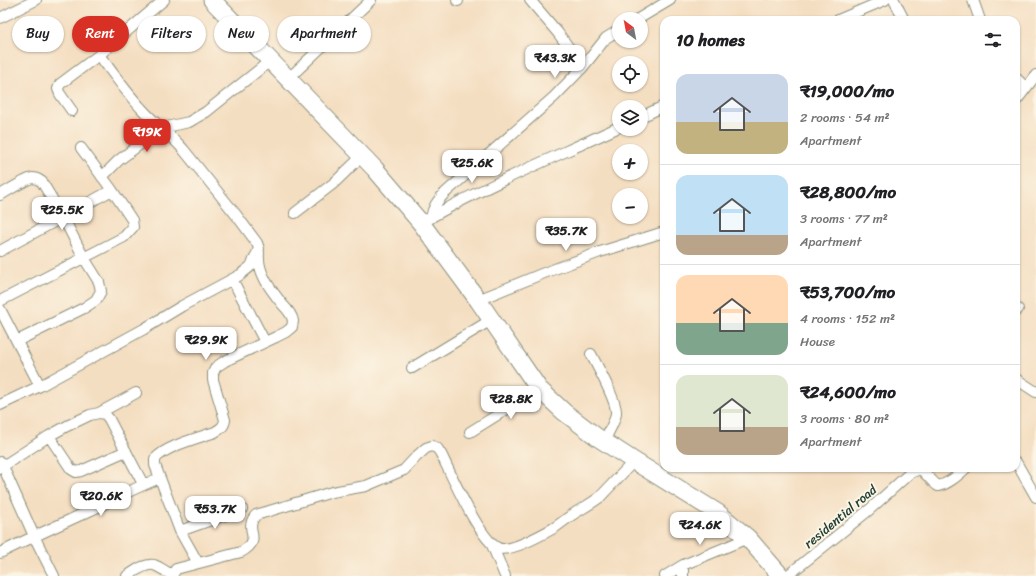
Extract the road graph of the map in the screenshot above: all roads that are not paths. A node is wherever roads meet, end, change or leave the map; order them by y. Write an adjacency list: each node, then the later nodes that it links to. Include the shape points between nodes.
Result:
1 (36, 0): 14 (street)
2 (164, 0): 16 (street)
3 (212, 0): 17 (highway)
4 (371, 0): 20 (street)
5 (530, 0): 18 (street, via 558,32)
6 (885, 0): 11 (street)
7 (894, 0): 12 (street)
8 (973, 0): 13 (street)
9 (666, 1): 10 (street)
10 (648, 13)
11 (849, 16)
12 (902, 16)
13 (979, 16)
14 (0, 18)
15 (612, 34): 18 (street, via 606,38)
16 (99, 55): 25 (street, via 60,84 60,94); 27 (street, via 140,107)
17 (270, 61): 20 (highway); 27 (street, via 206,112 189,122)
18 (583, 67): 36 (street, via 554,97 444,193)
19 (1036, 76): 22 (street)
20 (288, 79): 30 (highway)
21 (1020, 82): 22 (street)
22 (1026, 88): 23 (street)
23 (1020, 96)
24 (660, 108): 26 (street)
25 (72, 111)
26 (648, 114)
27 (162, 128): 31 (street, via 119,160); 38 (street, via 183,149 257,243)
28 (612, 130): 36 (street, via 487,188)
29 (81, 148): 31 (street)
30 (362, 156): 34 (street, via 334,183); 36 (highway)
31 (102, 177): 32 (street)
32 (112, 190): 35 (street); 40 (street, via 132,220 133,226 124,237)
33 (0, 195): 35 (street, via 27,180 37,178)
34 (295, 213)
35 (63, 217): 39 (street); 40 (street)
36 (426, 221): 42 (highway)
37 (660, 233): 42 (street, via 600,252)
38 (259, 249): 41 (street, via 251,266); 47 (street, via 258,261 264,277 293,320 292,327 286,332)
39 (0, 251)
40 (84, 258): 43 (street); 46 (street, via 99,282 101,291 96,300)
41 (232, 279): 47 (street); 51 (street)
42 (478, 300): 45 (highway)
43 (0, 301)
44 (0, 309): 46 (street)
45 (491, 320): 49 (street); 52 (highway)
46 (17, 341): 51 (street)
47 (265, 342): 67 (street, via 216,367 213,380 225,424 221,429 158,455 155,465)
48 (590, 354): 59 (street, via 616,408 616,415)
49 (412, 368)
50 (1020, 382): 53 (street)
51 (40, 386): 55 (street)
52 (539, 389): 57 (street); 59 (highway, via 564,412)
53 (1036, 392)
54 (136, 393): 56 (street)
55 (0, 405)
56 (99, 413): 58 (street); 60 (street, via 105,414 109,419)
57 (470, 432)
58 (49, 436): 60 (street, via 71,469 76,472); 62 (street)
59 (604, 441): 61 (highway)
60 (126, 451): 68 (street)
61 (634, 461): 73 (highway, via 718,513); 74 (street, via 600,497 554,528 511,548 499,549)
62 (1, 465): 72 (street)
63 (1020, 469): 69 (street)
64 (912, 472): 85 (street, residential road)
65 (923, 472): 66 (street, residential road, via 938,486)
66 (961, 472)
67 (160, 478): 68 (street); 71 (street)
68 (143, 484): 72 (street)
69 (1036, 497)
70 (242, 509): 71 (street)
71 (180, 531): 76 (street)
72 (34, 536): 75 (street); 79 (street)
73 (748, 538): 77 (street); 84 (highway)
74 (492, 544): 76 (street, via 463,501 442,454 432,446 426,448 404,470 366,486 332,492 256,515 252,519 251,545 241,552); 81 (street)
75 (0, 553)
76 (198, 563): 78 (street, via 176,569)
77 (683, 565): 82 (street); 83 (street)
78 (172, 575): 80 (street, via 149,565)
79 (54, 576)
80 (126, 576)
81 (505, 576)
82 (665, 576)
83 (683, 576)
84 (781, 576)
85 (787, 576)

